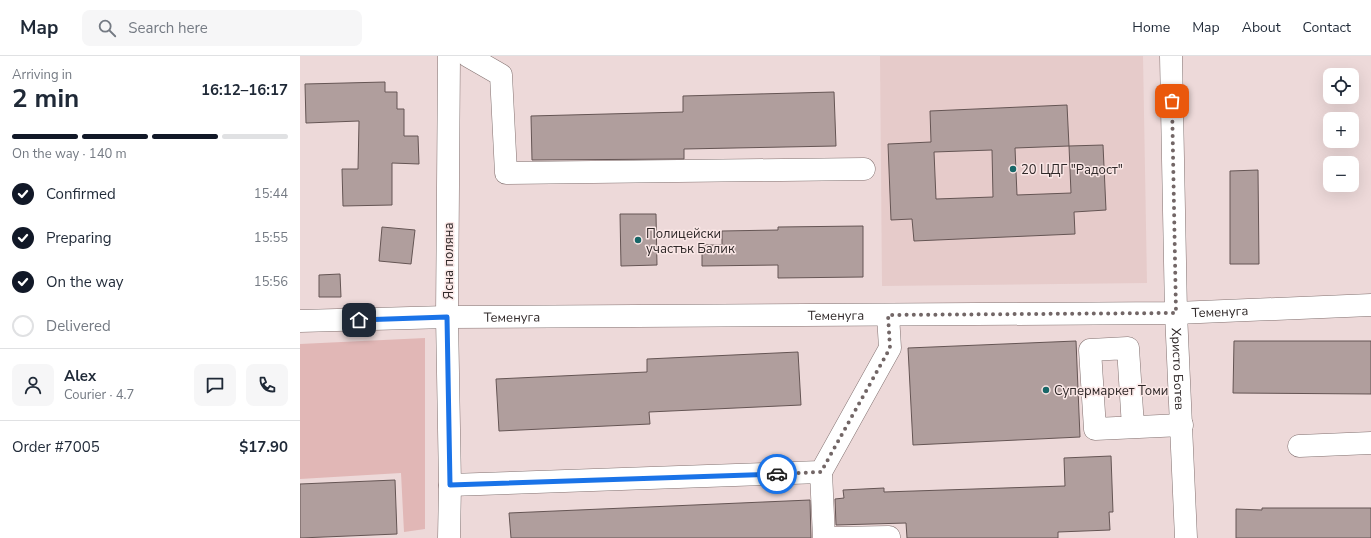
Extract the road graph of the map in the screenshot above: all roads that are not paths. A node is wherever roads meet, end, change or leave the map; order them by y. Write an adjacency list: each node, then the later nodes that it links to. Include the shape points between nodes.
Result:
1 (449, 56): 8 (street, Ясна поляна)
2 (468, 56): 4 (street, via 501,75 506,173)
3 (1171, 56): 6 (street, Христо Ботев)
4 (864, 169)
5 (1371, 305): 6 (street, Теменуга)
6 (1176, 313): 7 (street, Теменуга); 10 (street, Христо Ботев)
7 (888, 315): 8 (street, Теменуга); 14 (street, via 890,348)
8 (447, 317): 9 (street, Теменуга); 15 (street, Ясна поляна)
9 (300, 321)
10 (1182, 425): 11 (street); 20 (street, Христо Ботев)
11 (1133, 427)
12 (1371, 443): 13 (street)
13 (1299, 446)
14 (821, 472): 15 (street); 17 (street)
15 (450, 485): 16 (street, Ясна поляна)
16 (449, 538)
17 (824, 538)
18 (835, 538): 19 (street)
19 (889, 538)
20 (1186, 538)

